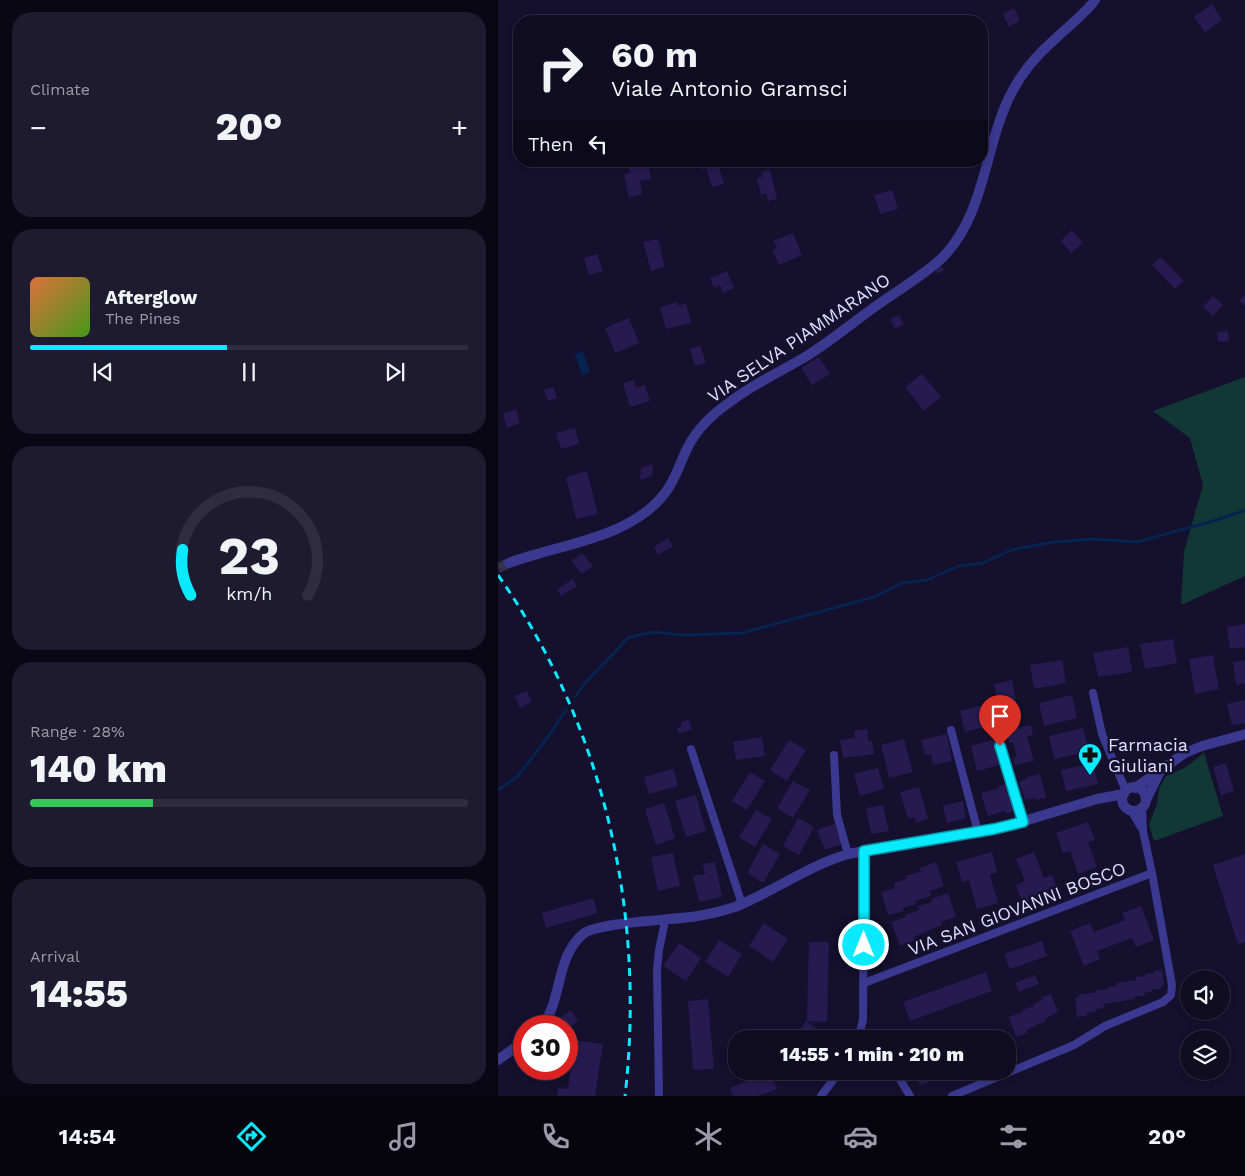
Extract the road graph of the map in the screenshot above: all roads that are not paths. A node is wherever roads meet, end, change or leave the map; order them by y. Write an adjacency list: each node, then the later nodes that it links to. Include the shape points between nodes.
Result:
1 (1095, 0): 2 (street, VIA SELVA PIAMMARANO, via 1042,51 1013,89 999,122)
2 (988, 163)
3 (987, 167): 4 (street, VIA SELVA PIAMMARANO, via 967,222 957,242 943,257 812,353 735,398 715,414 692,439 677,475 665,493 640,517 578,542)
4 (509, 563)
5 (1093, 693): 12 (street, via 1102,734)
6 (994, 727): 14 (street)
7 (951, 730): 16 (street)
8 (1246, 734): 11 (street, via 1190,751)
9 (691, 749): 20 (street)
10 (834, 754): 18 (street, via 836,809)
11 (1161, 770): 12 (street); 13 (street)
12 (1128, 796): 13 (street, via 1137,811); 13 (street, via 1142,790); 14 (street, via 1097,799); 15 (street)
13 (1144, 804): 15 (street)
14 (1023, 822): 16 (street)
15 (1143, 830): 19 (street)
16 (978, 832): 17 (street)
17 (864, 851): 18 (street); 22 (street)
18 (848, 854): 20 (street, via 825,862)
19 (1152, 873): 22 (street, VIA SAN GIOVANNI BOSCO); 32 (street, via 1172,985 1169,998 1105,1026 1074,1046)
20 (742, 904): 21 (street, via 719,912)
21 (660, 921): 23 (street, via 604,926 586,932 570,950); 29 (street, via 657,969)
22 (864, 983): 24 (street)
23 (548, 1015)
24 (860, 1030)
25 (513, 1049): 26 (street)
26 (498, 1060)
27 (833, 1080): 30 (street)
28 (900, 1080): 31 (street)
29 (660, 1096)
30 (821, 1096)
31 (910, 1096)
32 (952, 1096)

